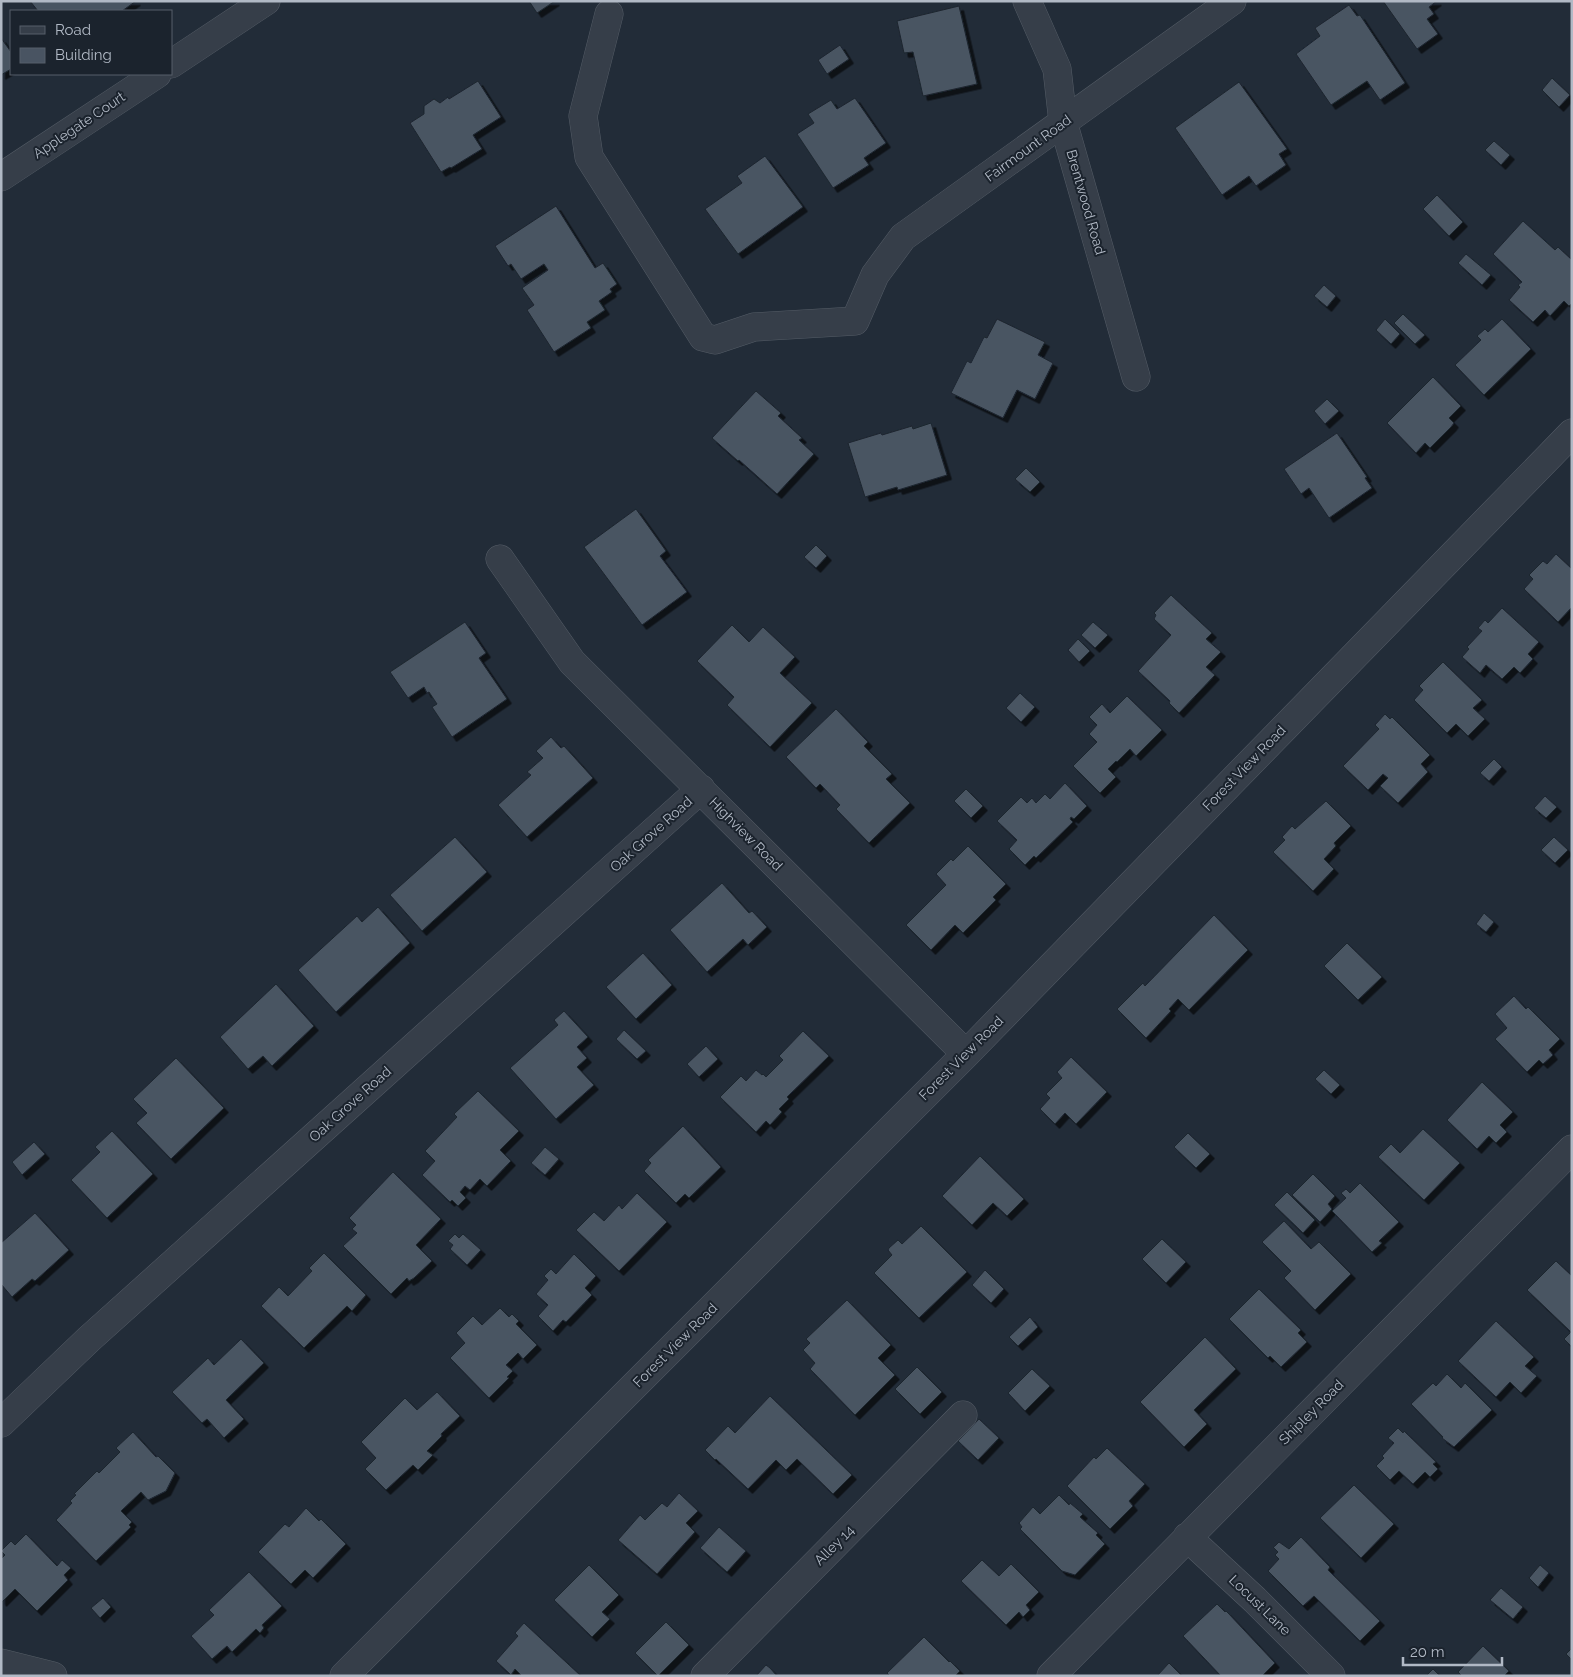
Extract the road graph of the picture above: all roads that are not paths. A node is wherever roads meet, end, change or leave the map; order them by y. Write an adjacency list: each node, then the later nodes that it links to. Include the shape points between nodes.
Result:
1 (266, 1): 5 (street)
2 (1027, 1): 7 (street, Brentwood Road, via 1057,68)
3 (1232, 1): 7 (street, Fairmount Road)
4 (609, 14): 7 (street, Fairmount Road, via 582,116 589,157 703,337 715,340 754,327 855,321 875,274 903,238)
5 (172, 63)
6 (155, 75): 8 (street, Applegate Court)
7 (1063, 122): 9 (street, Brentwood Road)
8 (1, 177)
9 (1136, 377)
10 (1572, 433): 13 (street, Forest View Road)
11 (500, 559): 12 (street, Highview Road, via 572,662)
12 (701, 789): 13 (street, Highview Road); 16 (street, Oak Grove Road, via 97,1332)
13 (966, 1054): 20 (street, Forest View Road)
14 (1572, 1149): 17 (street, Shipley Road)
15 (963, 1415): 21 (street, Alley 14)
16 (1, 1423)
17 (1187, 1537): 22 (street, Shipley Road); 23 (street, Locust Lane, via 1256,1600)
18 (1, 1663): 19 (street)
19 (53, 1676)
20 (344, 1676)
21 (705, 1676)
22 (1051, 1676)
23 (1331, 1676)

